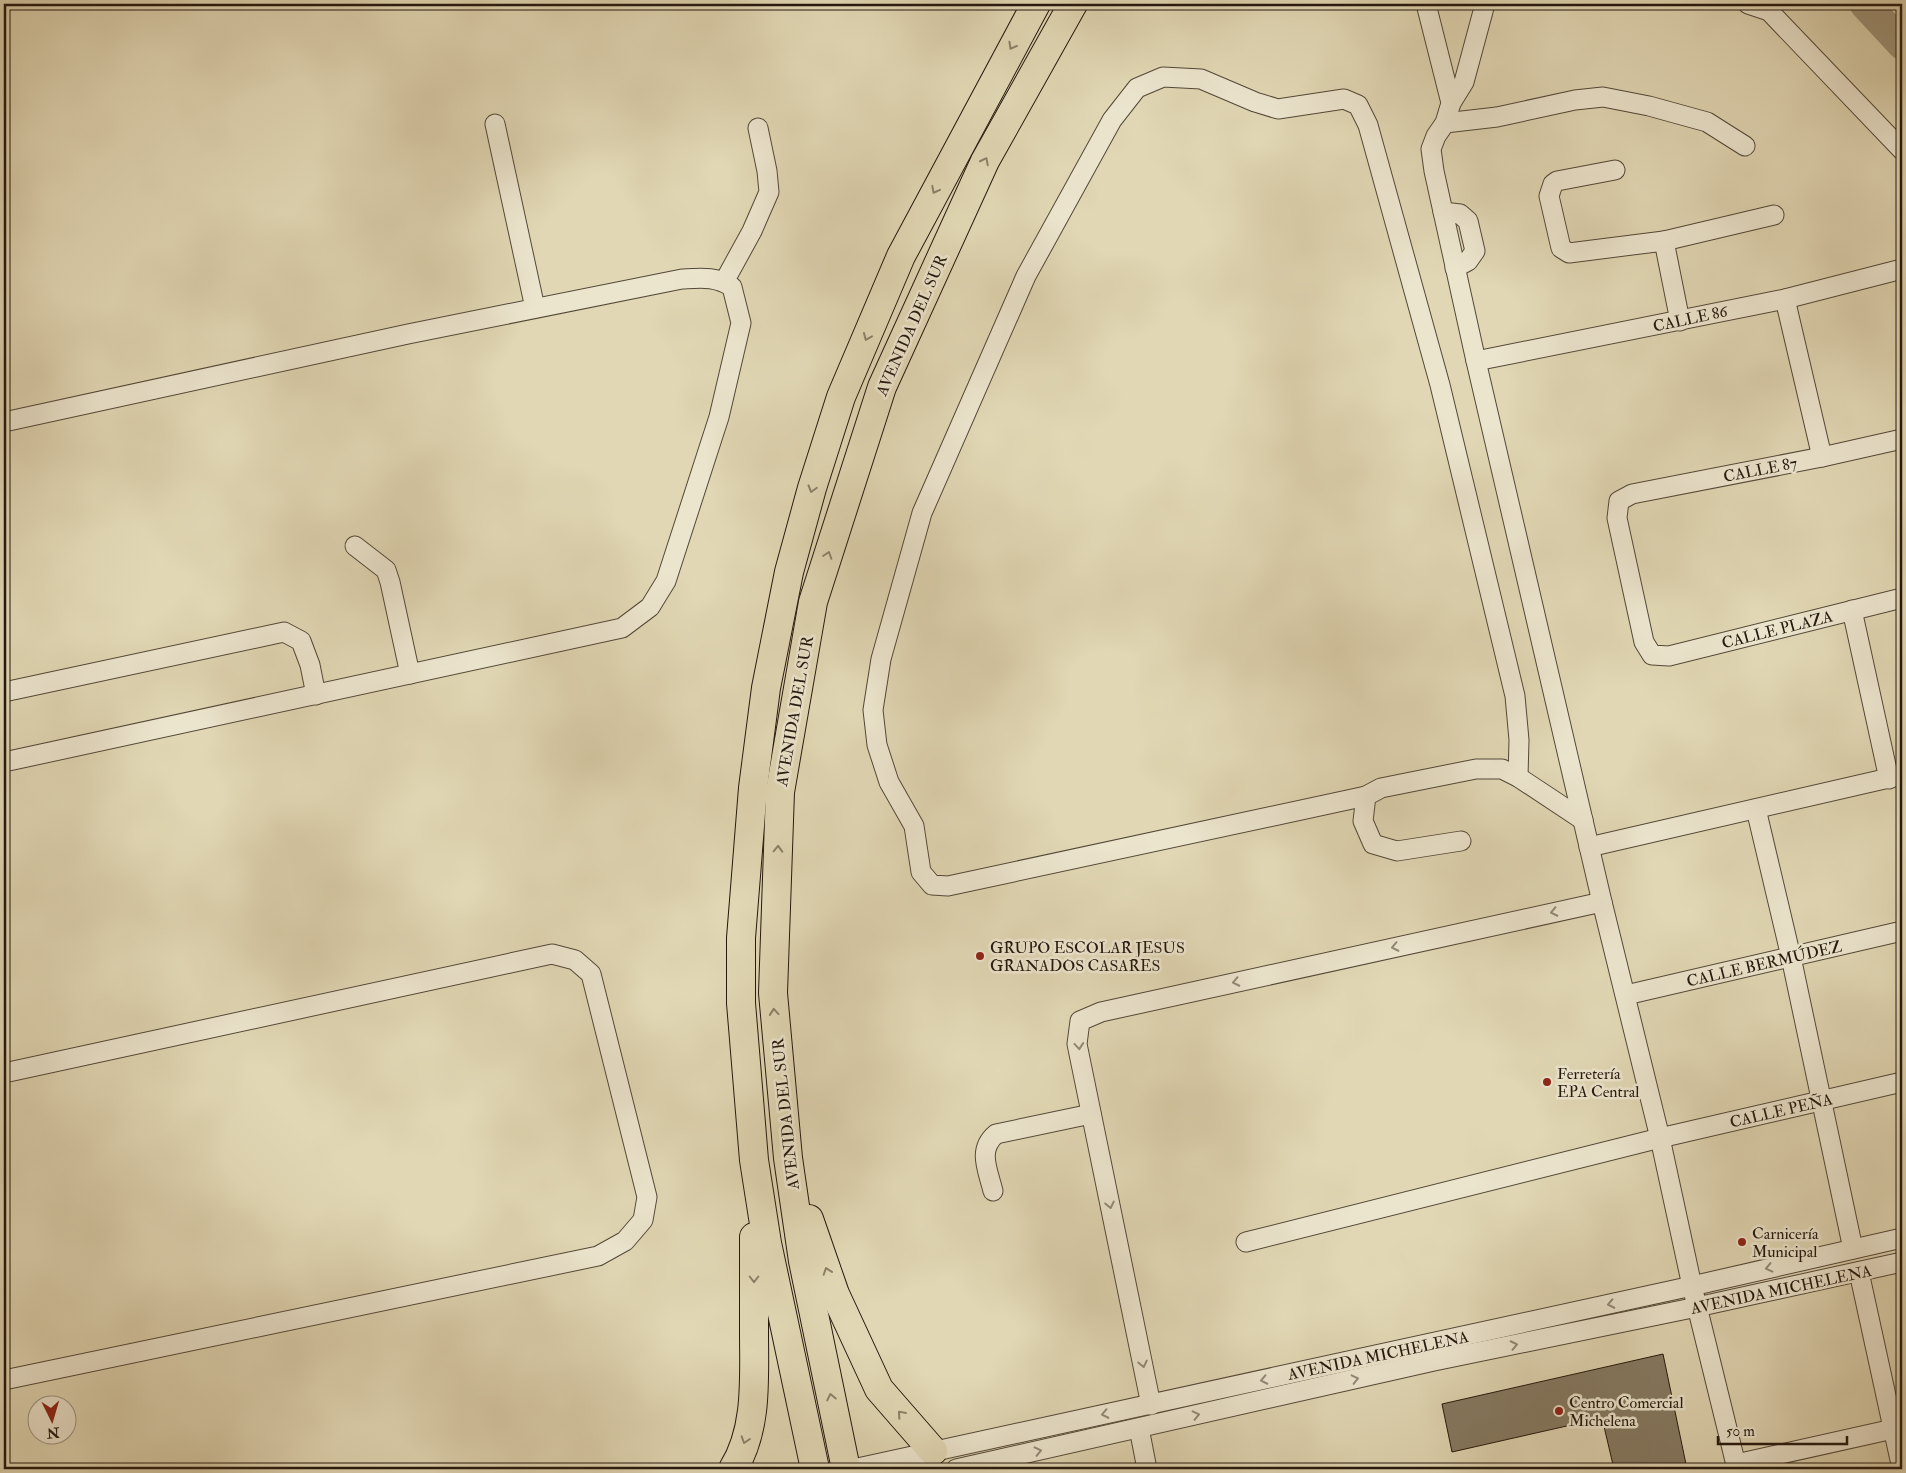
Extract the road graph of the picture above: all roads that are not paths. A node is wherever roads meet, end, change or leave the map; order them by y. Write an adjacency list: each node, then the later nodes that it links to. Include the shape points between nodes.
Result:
1 (1036, 4): 49 (highway, AVENIDA DEL SUR, one-way to 49, via 900,256 842,397 789,572 766,688 753,788 742,938 741,1003)
2 (1073, 4): 48 (highway, AVENIDA DEL SUR, one-way to 2, via 773,994 780,792 813,602 882,387 984,161)
3 (1426, 4): 6 (street)
4 (1484, 4): 6 (street, via 1464,82)
5 (1748, 4): 11 (street, via 1769,12)
6 (1451, 103): 7 (street)
7 (1445, 123): 10 (street, via 1497,117 1602,97 1707,122); 20 (street, via 1431,149)
8 (496, 124): 18 (street)
9 (758, 128): 16 (street, via 769,192)
10 (1745, 146)
11 (1902, 150)
12 (1615, 170): 14 (street, via 1553,184 1549,196 1561,248 1569,254)
13 (1774, 215): 14 (street)
14 (1664, 241): 19 (street)
15 (1902, 268): 17 (street, CALLE 86)
16 (724, 282): 18 (street, via 712,278 682,279); 28 (street, via 732,287 741,323 739,332 719,417 666,581 650,607 622,628)
17 (1785, 299): 19 (street, CALLE 86); 23 (street)
18 (535, 308): 21 (street)
19 (1680, 321): 20 (street, CALLE 86)
20 (1476, 361): 36 (street)
21 (4, 422)
22 (1902, 439): 23 (street, CALLE 87)
23 (1822, 457): 27 (street, CALLE 87, via 1632,494 1619,501 1617,518 1644,642)
24 (355, 546): 28 (street, via 386,570)
25 (1902, 598): 26 (street, CALLE PLAZA)
26 (1852, 610): 27 (street, CALLE PLAZA, via 1669,656); 33 (street)
27 (1652, 654)
28 (410, 674): 30 (street)
29 (4, 692): 30 (street, via 284,632 301,641)
30 (316, 694): 31 (street)
31 (4, 762)
32 (1518, 777): 34 (street, via 1502,769 1476,769 1381,788); 34 (street, via 1515,696 1491,594 1438,376 1368,125 1358,105 1344,99 1278,109 1201,80 1163,77 1137,88 1112,120 1026,276 922,513 881,659 873,710 877,745 889,782 914,826 921,872 932,885 948,886); 36 (street)
33 (1896, 777): 35 (street)
34 (1366, 796): 37 (street, via 1363,821 1373,844 1397,851)
35 (1756, 809): 38 (street); 41 (street)
36 (1583, 820): 38 (street)
37 (1461, 841)
38 (1589, 847): 39 (street)
39 (1602, 902): 42 (street); 46 (street, one-way to 46, via 1102,1012 1080,1021 1077,1044)
40 (1902, 931): 41 (street, CALLE BERMÚDEZ)
41 (1791, 957): 42 (street, CALLE BERMÚDEZ); 45 (street)
42 (1626, 996): 47 (street)
43 (4, 1073): 58 (street, via 552,954 575,960 591,974 647,1197 643,1220 625,1241 598,1256)
44 (1902, 1082): 45 (street, CALLE PEÑA)
45 (1822, 1101): 47 (street, CALLE PEÑA); 53 (street)
46 (1092, 1114): 50 (street, via 996,1134 988,1140 984,1154); 59 (street, one-way to 59)
47 (1660, 1138): 52 (street, CALLE PEÑA); 56 (street)
48 (788, 1158): 62 (highway, one-way to 48, via 879,1389 835,1294); 63 (highway, AVENIDA DEL SUR, one-way to 48, via 803,1261)
49 (754, 1160): 64 (highway, AVENIDA DEL SUR, via 767,1243); 66 (highway, one-way to 66, via 753,1402 747,1436)
50 (993, 1191)
51 (1902, 1238): 53 (street, AVENIDA MICHELENA)
52 (1246, 1242)
53 (1854, 1249): 56 (street, AVENIDA MICHELENA, one-way to 56)
54 (1902, 1262): 55 (street, AVENIDA MICHELENA)
55 (1859, 1272): 57 (street, AVENIDA MICHELENA); 61 (street)
56 (1692, 1286): 57 (street); 59 (street, AVENIDA MICHELENA, one-way to 59)
57 (1697, 1307): 60 (street, AVENIDA MICHELENA, one-way to 57, via 1434,1361); 65 (street)
58 (4, 1380)
59 (1151, 1405): 62 (street, AVENIDA MICHELENA, one-way to 62)
60 (1139, 1428): 68 (street, AVENIDA MICHELENA, one-way to 60); 69 (street)
61 (1898, 1428): 65 (street); 70 (street)
62 (933, 1451): 67 (street, AVENIDA MICHELENA)
63 (843, 1457)
64 (813, 1461)
65 (1736, 1466)
66 (732, 1469)
67 (853, 1469)
68 (956, 1469)
69 (1148, 1469)
70 (1902, 1469)

